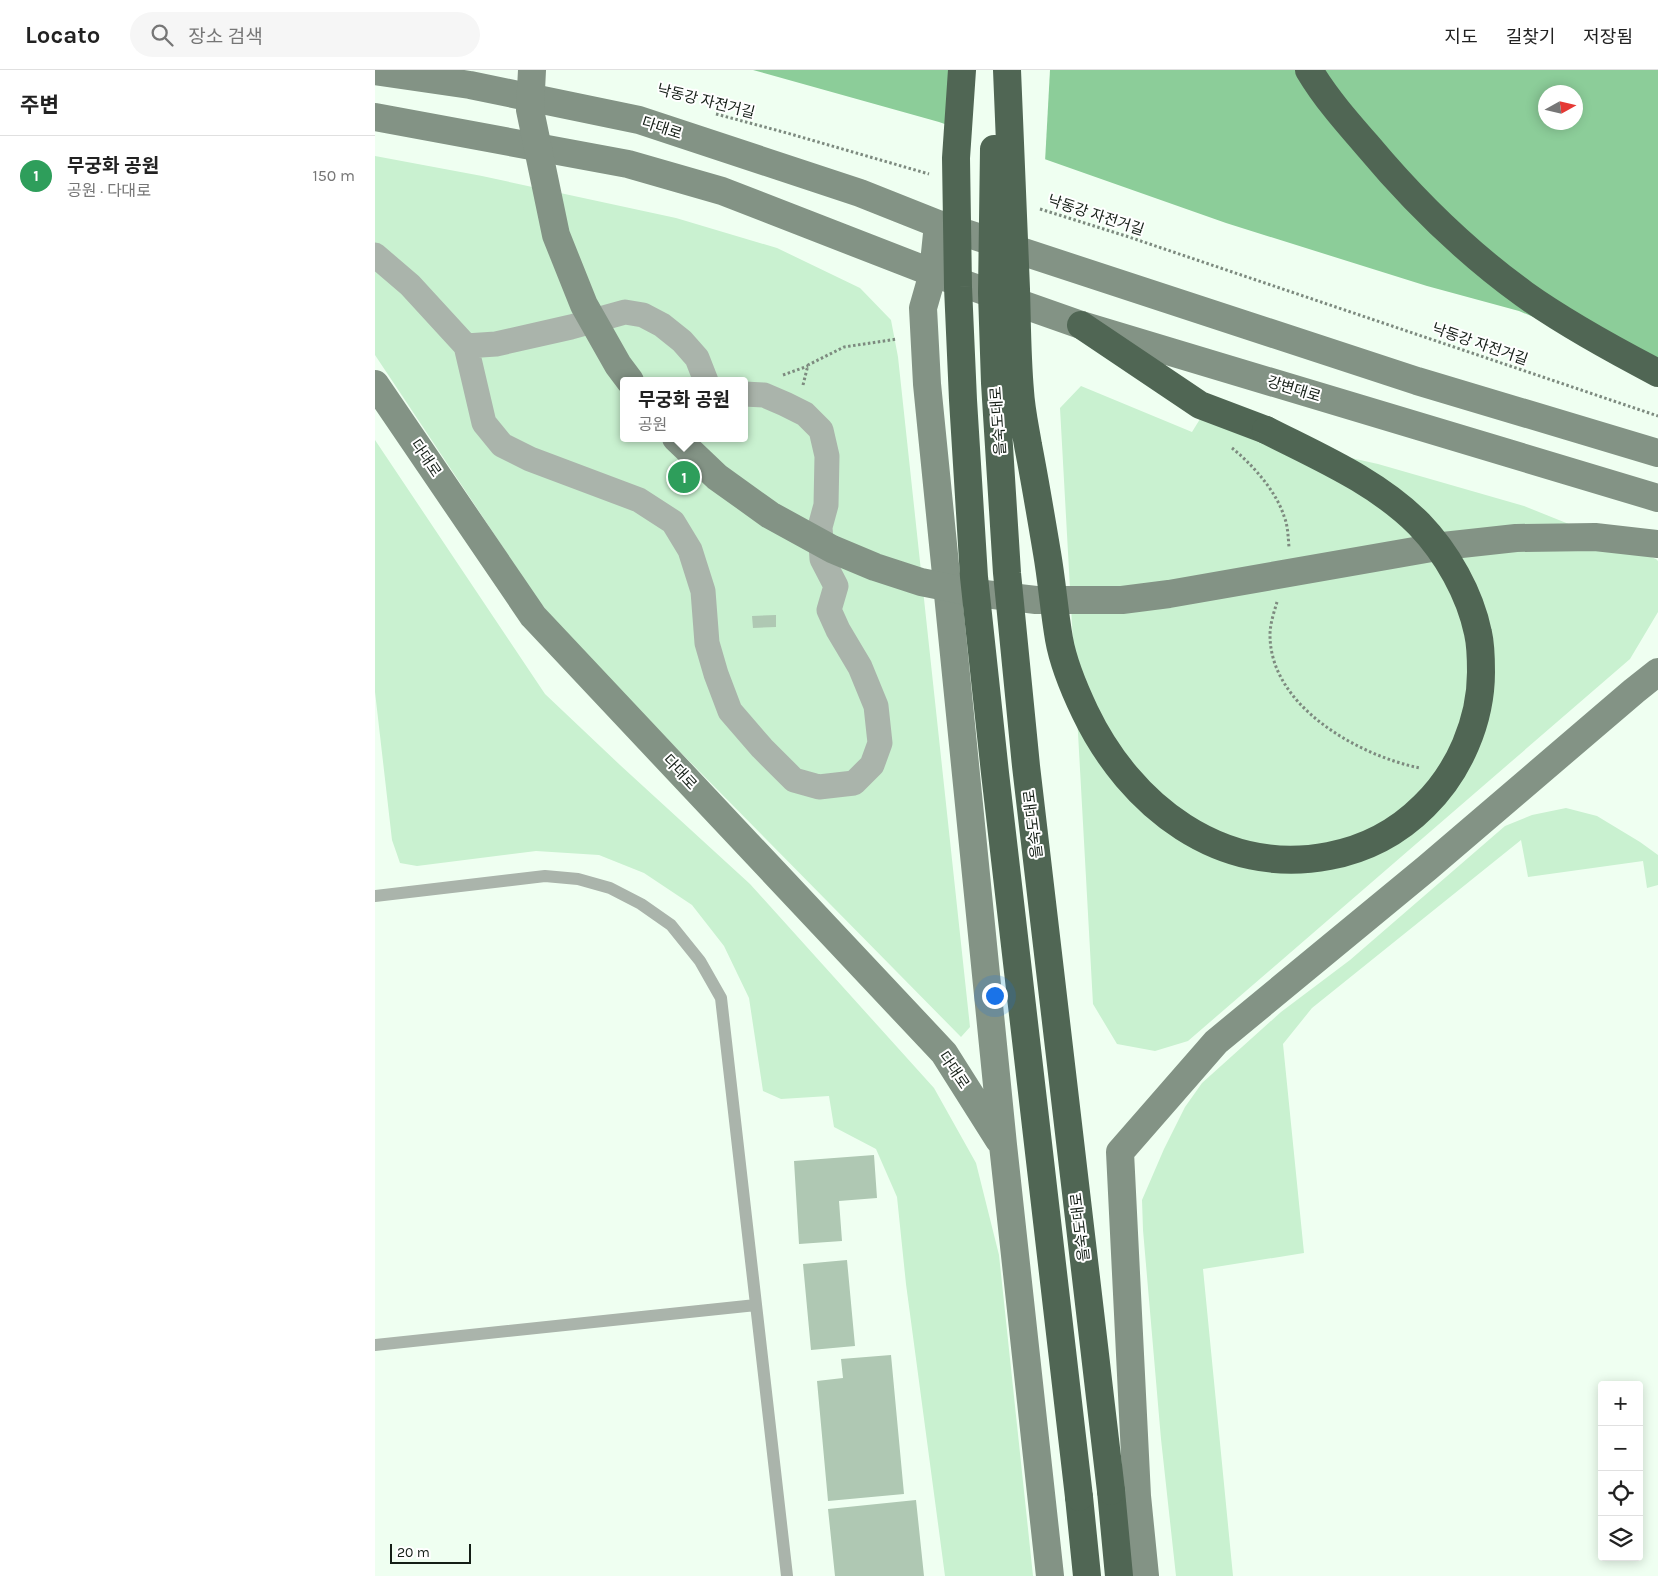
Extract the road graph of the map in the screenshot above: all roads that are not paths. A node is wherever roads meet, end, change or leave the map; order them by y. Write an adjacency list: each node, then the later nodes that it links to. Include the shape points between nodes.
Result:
1 (532, 70): 14 (main road, bridge, via 530,110 556,235 584,305)
2 (962, 70): 29 (highway, bridge, via 956,158 958,287 974,577)
3 (1000, 70): 30 (highway, 을숙도대로, bridge, via 992,179 992,293 1007,573 1026,766)
4 (1007, 70): 11 (highway, bridge, via 1020,395 1059,642 1085,712 1102,744 1141,793 1178,825 1225,849 1247,856 1305,860 1340,854 1377,841 1413,816 1442,787 1473,726 1481,680 1479,634 1461,586 1443,554 1419,524 1384,494 1351,472 1266,430 1200,405)
5 (1309, 70): 13 (highway, via 1322,92 1387,169 1465,246 1560,318)
6 (375, 71): 8 (main road, 다대로, via 470,85 639,120 860,193)
7 (375, 117): 10 (main road, via 628,164 723,191)
8 (938, 224): 10 (main road); 19 (main road, via 1417,381)
9 (375, 255): 12 (street, via 409,285)
10 (933, 274): 11 (main road, 강변대로); 24 (main road, via 923,308 927,384)
11 (1081, 325): 20 (main road, 강변대로)
12 (466, 346): 15 (street, via 496,344 625,312 643,315 662,325 697,358); 17 (street, via 484,423 502,445 530,459 639,500 673,522 690,550 703,591 707,643 730,710 762,748 794,780 819,787 854,783 872,765 881,743 876,706 860,667 829,610 836,586 822,559 820,526 826,504 827,456 821,430 799,411 764,395)
13 (1658, 373)
14 (626, 377)
15 (704, 377)
16 (375, 384): 24 (main road, 다대로, via 533,616 944,1053)
17 (748, 394)
18 (680, 442): 21 (main road, bridge, via 717,477 770,515 832,549 921,582 1035,600 1122,600 1443,546 1516,538 1595,537)
19 (1658, 453)
20 (1658, 498)
21 (1658, 544)
22 (1658, 672): 31 (main road, via 1216,1042 1120,1152 1137,1496)
23 (375, 896): 25 (lane, via 545,876 577,878 610,888 671,925 700,960 721,998)
24 (1003, 1145): 28 (main road)
25 (757, 1305): 26 (lane); 27 (lane)
26 (375, 1345)
27 (787, 1576)
28 (1050, 1576)
29 (1087, 1576)
30 (1119, 1576)
31 (1145, 1576)

